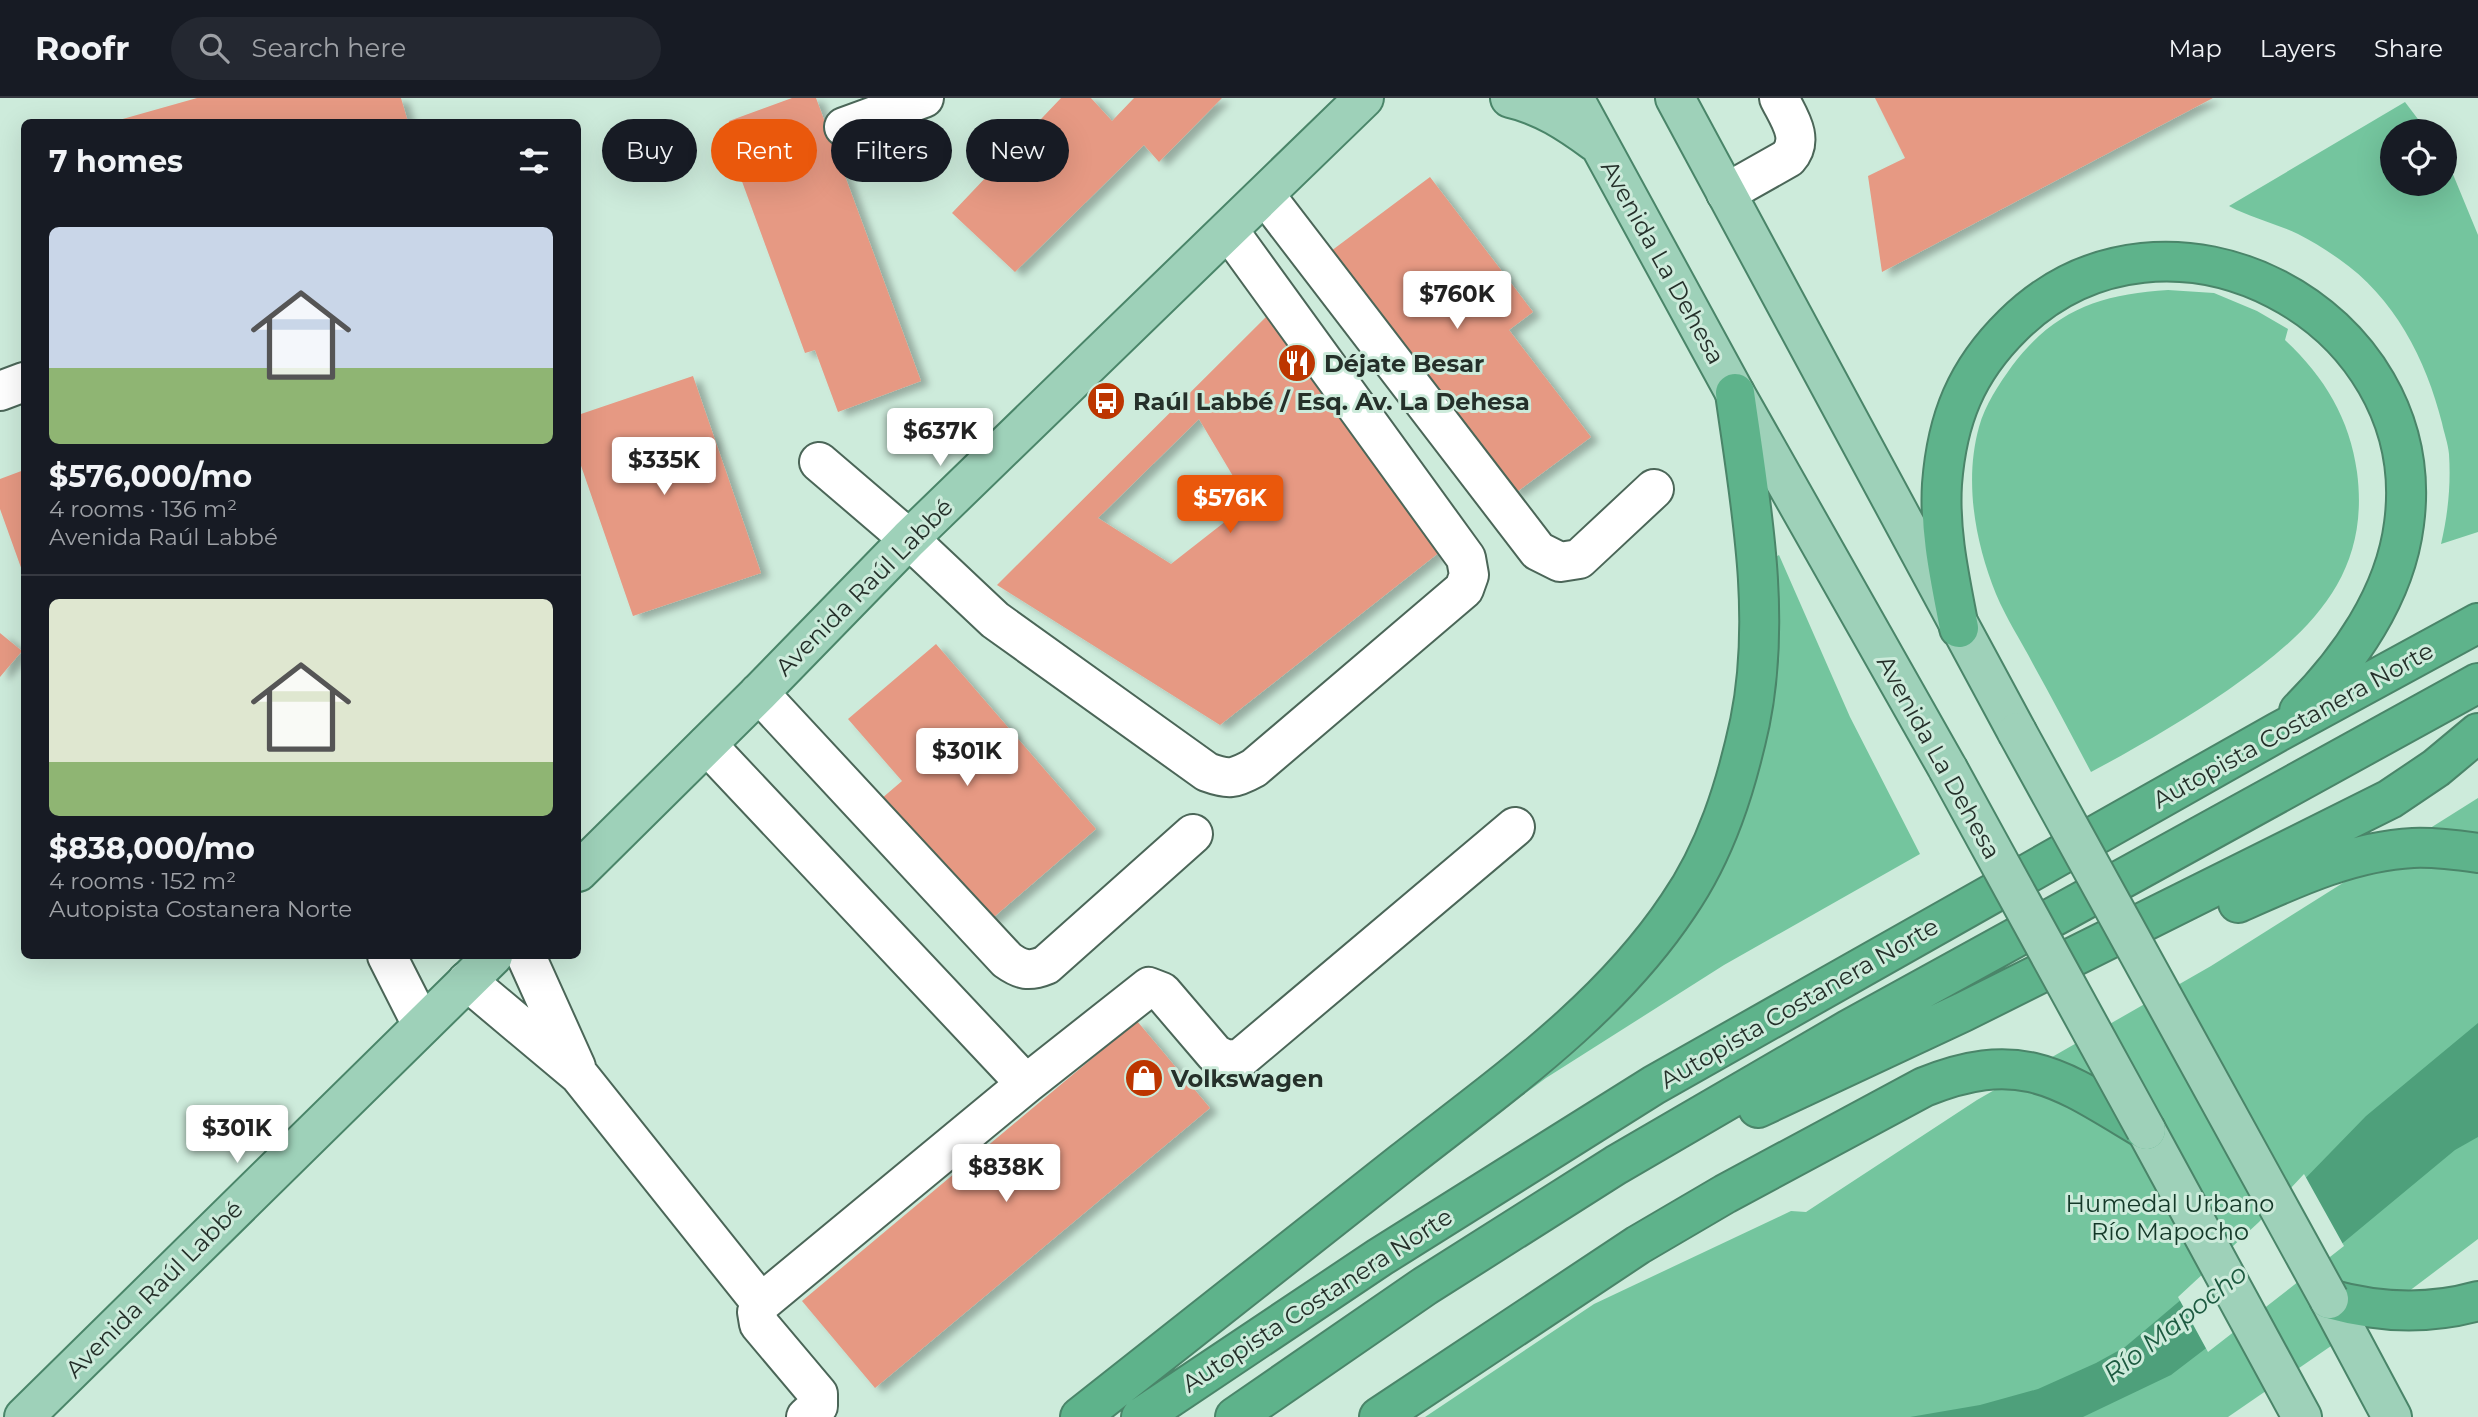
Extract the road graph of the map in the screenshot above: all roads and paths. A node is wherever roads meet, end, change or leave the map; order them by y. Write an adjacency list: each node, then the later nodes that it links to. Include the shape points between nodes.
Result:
1 (925, 98): 8 (lane)
2 (1386, 98): 7 (main road)
3 (1510, 98): 9 (main road, via 1549,112)
4 (1574, 98): 9 (main road, Avenida La Dehesa)
5 (1779, 98): 10 (lane, via 1796,135 1794,152)
6 (1677, 100): 10 (main road)
7 (1357, 105): 11 (main road, Avenida Raúl Labbé)
8 (866, 119)
9 (1600, 146): 15 (main road, Avenida La Dehesa)
10 (1726, 193): 20 (main road)
11 (1265, 195): 12 (main road, Avenida Raúl Labbé); 17 (lane, via 1538,551 1560,562 1579,558)
12 (1229, 231): 18 (main road, Avenida Raúl Labbé); 18 (lane, via 1466,558 1469,575 1464,589 1254,768 1225,779 1207,772 1005,627)
13 (21, 383): 14 (lane)
14 (0, 391)
15 (1735, 393): 37 (main road, Avenida La Dehesa, bridge); 45 (highway, via 1758,573 1757,665 1751,719 1731,798 1703,865 1680,904 1622,976 1548,1048)
16 (819, 462): 18 (lane)
17 (1654, 489)
18 (909, 539): 22 (main road, Avenida Raúl Labbé)
19 (2478, 623): 23 (highway, Autopista Costanera Norte)
20 (1959, 628): 23 (highway, via 1943,539 1945,456 1957,407 1993,345 2042,300 2100,272 2173,261 2238,272 2295,299 2331,326 2361,359 2383,393 2404,466 2404,524 2398,555 2377,608 2337,667); 39 (main road, bridge)
21 (2478, 683): 38 (highway, Autopista Costanera Norte, via 1860,1023)
22 (759, 693): 25 (main road, Avenida Raúl Labbé); 27 (lane, via 1018,968 1031,971 1046,965)
23 (2278, 732): 46 (highway, Autopista Costanera Norte, via 1654,1085 1391,1250)
24 (2478, 733): 33 (highway, via 2390,799)
25 (707, 745): 29 (main road, Avenida Raúl Labbé); 36 (lane)
26 (1515, 827): 36 (lane, via 1241,1058 1227,1060 1215,1054 1162,992 1149,987)
27 (1193, 834)
28 (2478, 853): 33 (highway, via 2412,848 2363,856)
29 (581, 869)
30 (389, 959): 34 (lane)
31 (527, 959): 35 (lane)
32 (480, 968): 34 (main road, Avenida Raúl Labbé); 35 (lane)
33 (1963, 1012): 38 (highway, via 1707,1131)
34 (422, 1025): 43 (main road, Avenida Raúl Labbé)
35 (579, 1075): 41 (lane)
36 (1026, 1084): 41 (lane)
37 (2146, 1130): 48 (highway, via 2051,1077 2029,1071 1979,1070 1951,1076 1725,1194 1639,1245); 49 (main road, Avenida La Dehesa)
38 (1616, 1165): 47 (highway, Autopista Costanera Norte, via 1425,1286)
39 (2329, 1299): 40 (highway, via 2364,1308 2414,1311); 42 (main road)
40 (2478, 1301)
41 (761, 1303): 44 (lane, via 759,1324 818,1394 818,1406)
42 (2386, 1405)
43 (24, 1417)
44 (806, 1417)
45 (1080, 1417)
46 (1141, 1417)
47 (1235, 1417)
48 (1379, 1417)
49 (2302, 1417)

